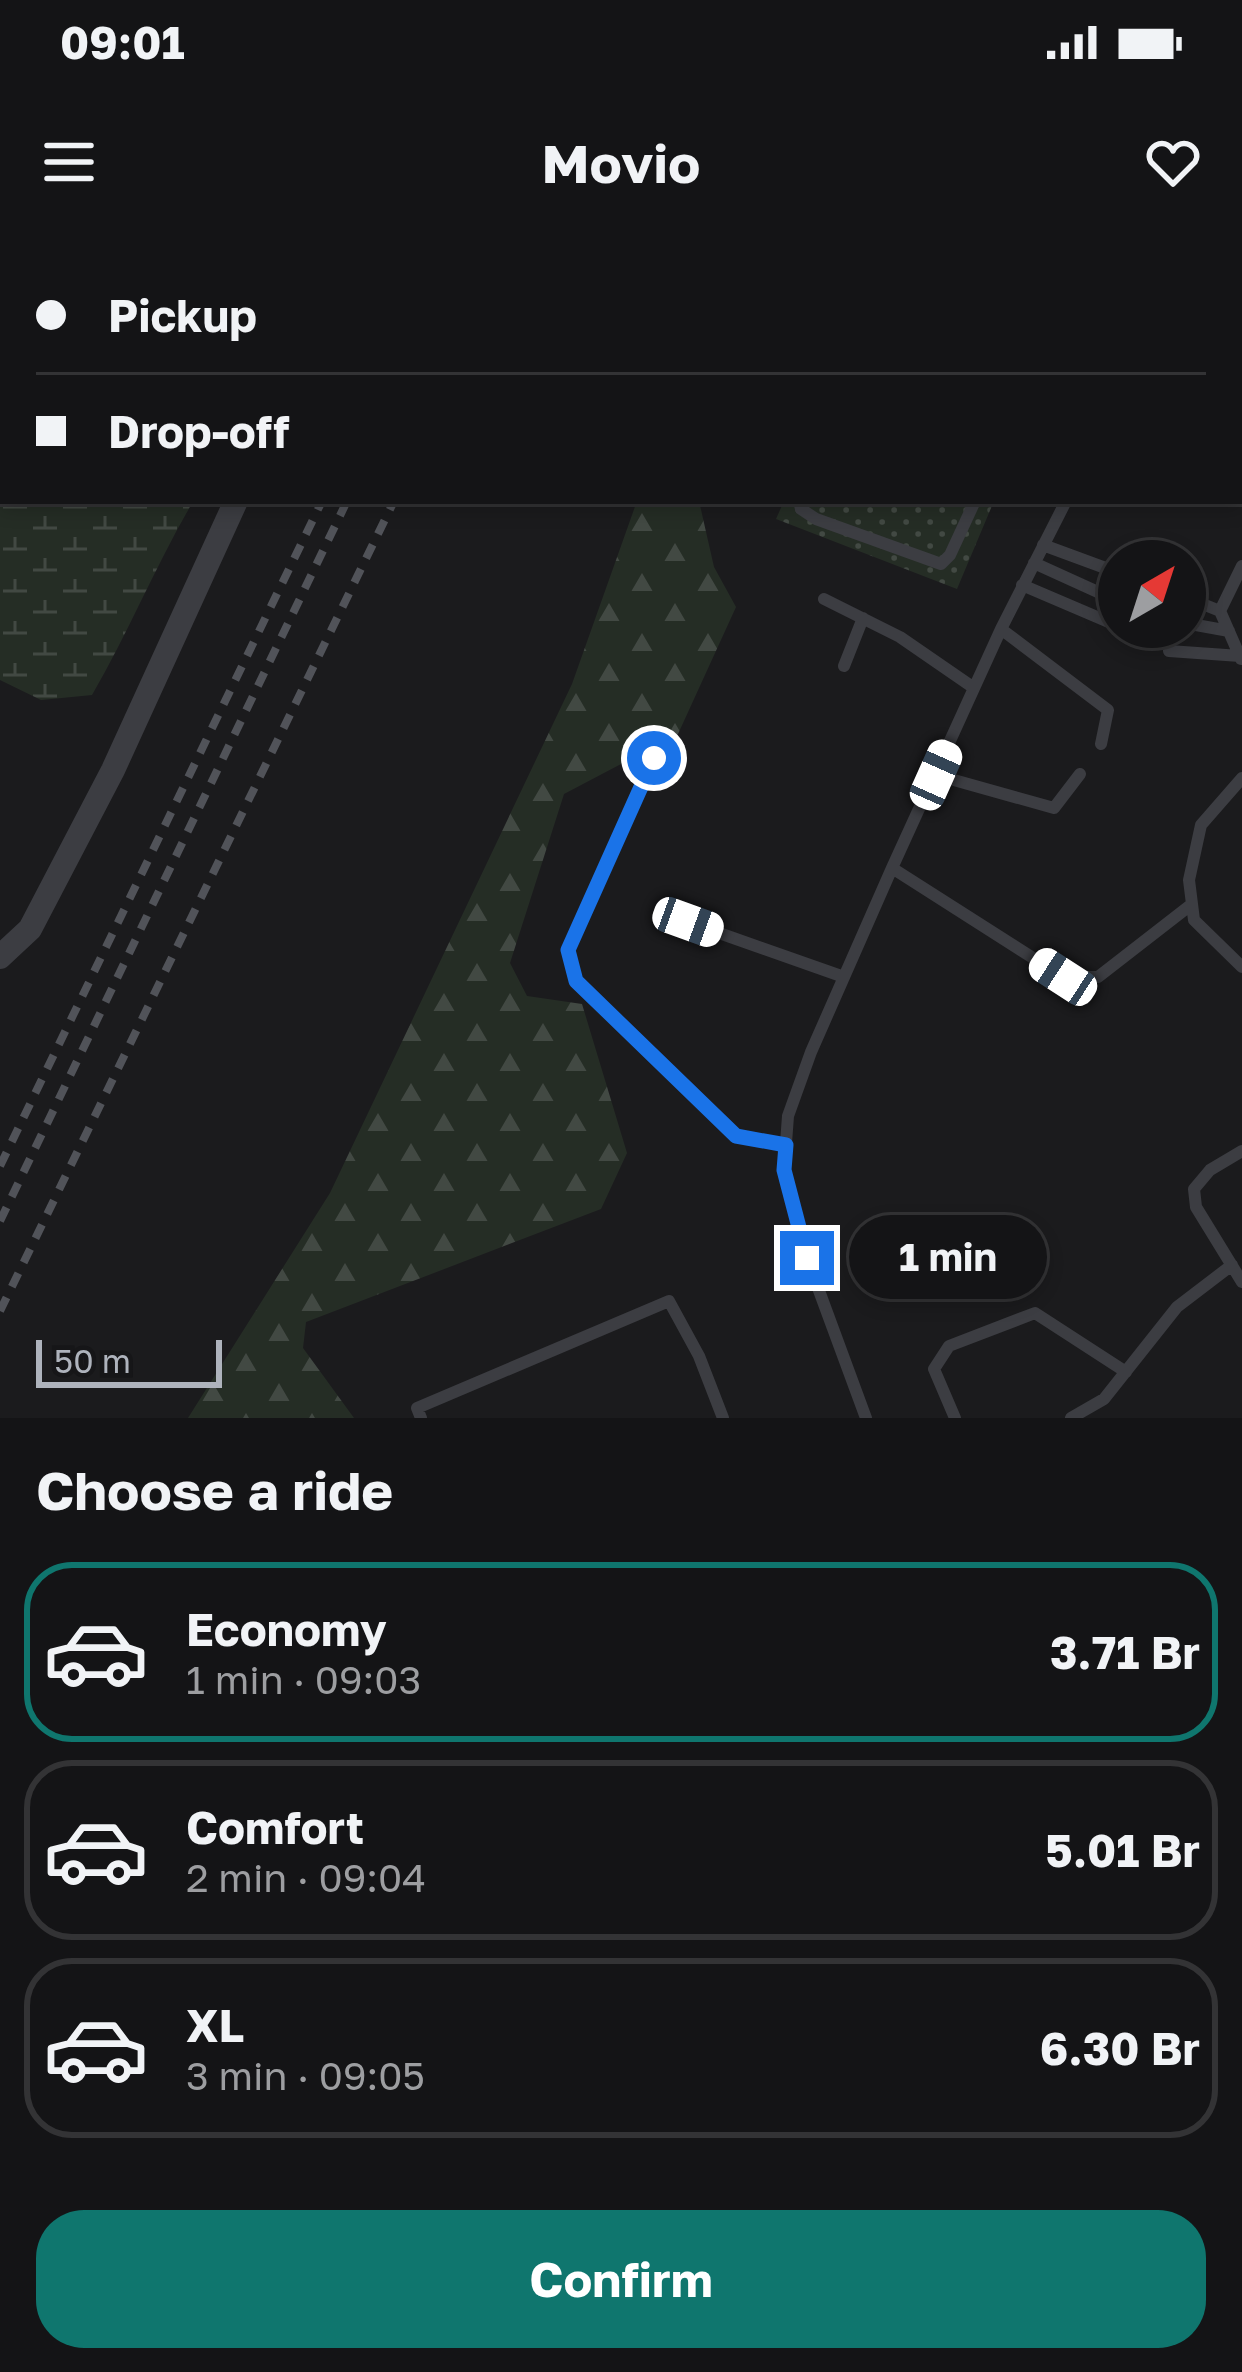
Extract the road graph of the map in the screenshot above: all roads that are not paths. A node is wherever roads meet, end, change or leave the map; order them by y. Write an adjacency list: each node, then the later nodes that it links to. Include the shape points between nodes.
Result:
1 (235, 504): 31 (street, via 102,789 30,928)
2 (800, 504): 3 (lane, via 816,519 941,564)
3 (974, 504)
4 (1064, 504): 5 (lane)
5 (1043, 545): 6 (lane); 7 (lane)
6 (1034, 563): 9 (lane); 10 (lane)
7 (1098, 565)
8 (1242, 566): 13 (lane)
9 (1022, 585): 14 (lane); 17 (lane)
10 (1098, 592)
11 (824, 599): 15 (lane)
12 (1206, 605): 13 (lane)
13 (1220, 611): 18 (lane)
14 (1098, 617)
15 (863, 618): 21 (lane); 22 (lane)
16 (1206, 627): 18 (lane)
17 (1001, 629): 22 (lane); 23 (lane, via 1108,710)
18 (1229, 631): 20 (lane)
19 (1169, 651): 20 (lane)
20 (1241, 659)
21 (844, 666)
22 (974, 688): 26 (lane)
23 (1101, 744)
24 (654, 758): 34 (lane, via 568,950 576,981 736,1136)
25 (1080, 774): 26 (lane, via 1054,808)
26 (936, 775): 28 (lane)
27 (1242, 778): 29 (lane, via 1201,825)
28 (892, 868): 29 (lane, via 1063,977 1099,977); 33 (lane)
29 (1192, 904): 32 (lane, via 1194,920)
30 (688, 922): 33 (lane)
31 (0, 957)
32 (1242, 967)
33 (844, 977): 34 (lane, via 788,1116)
34 (786, 1145): 39 (lane, via 784,1170 807,1258)
35 (1242, 1151): 36 (lane, via 1194,1189 1196,1208)
36 (1232, 1265): 37 (lane); 38 (lane, via 1177,1307)
37 (1242, 1282)
38 (1126, 1372): 42 (lane, via 1035,1313 949,1346 934,1369); 43 (lane, via 1104,1399)
39 (862, 1417)
40 (421, 1418): 41 (lane, via 417,1408 669,1301)
41 (723, 1418)
42 (955, 1418)
43 (1070, 1418)

